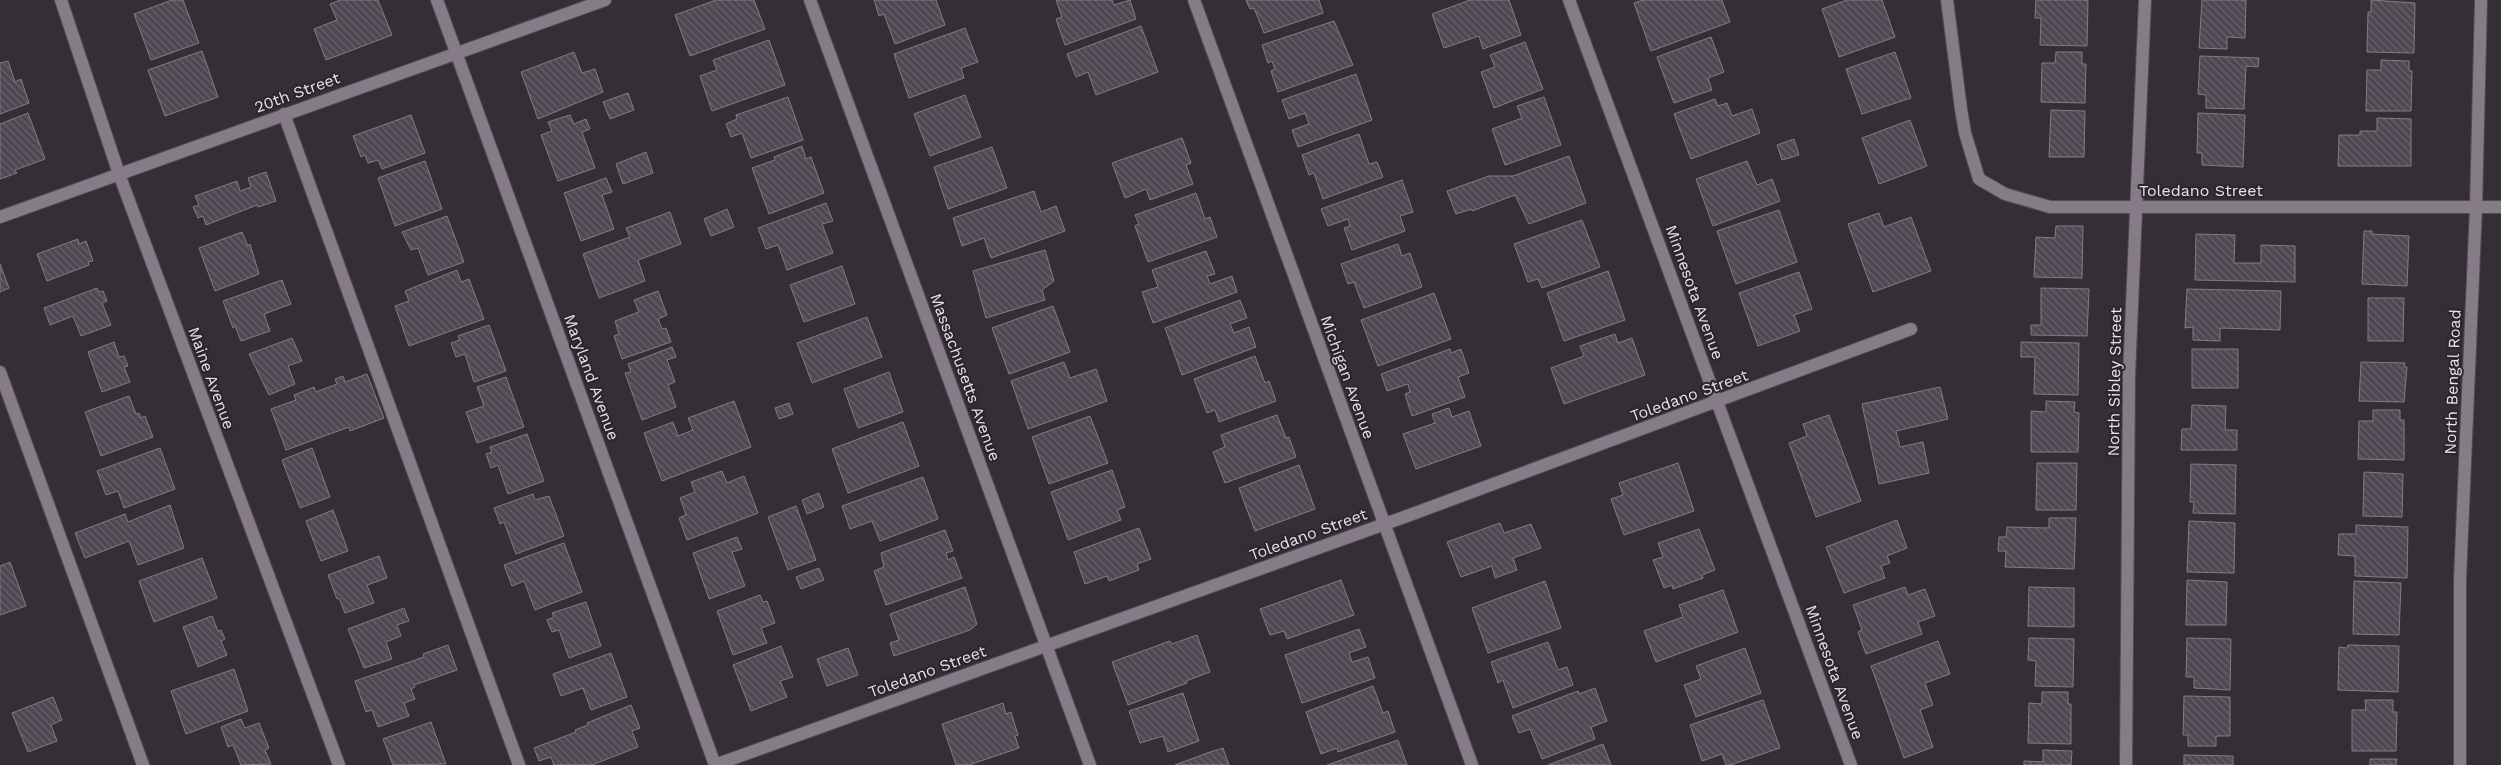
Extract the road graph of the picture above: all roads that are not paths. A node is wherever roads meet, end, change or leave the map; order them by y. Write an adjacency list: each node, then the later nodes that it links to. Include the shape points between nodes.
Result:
1 (61, 0): 12 (street, Maine Avenue)
2 (437, 0): 10 (street, Maryland Avenue)
3 (606, 0): 10 (street, 20th Street)
4 (810, 0): 21 (street, Massachusetts Avenue)
5 (1194, 0): 20 (street, Michigan Avenue)
6 (1569, 0): 19 (street, Minnesota Avenue)
7 (1947, 0): 13 (street, Toledano Street, via 1961,109 1979,179 2005,194 2050,207)
8 (2145, 0): 13 (street, North Sibley Street)
9 (2481, 0): 14 (street, North Bengal Road)
10 (456, 52): 11 (street, 20th Street); 25 (street, Maryland Avenue)
11 (284, 114): 12 (street, 20th Street); 24 (street)
12 (119, 174): 16 (street, 20th Street); 23 (street, Maine Avenue)
13 (2136, 206): 14 (street, Toledano Street); 29 (street, North Sibley Street, via 2129,376)
14 (2476, 207): 15 (street, Toledano Street); 30 (street, North Bengal Road, via 2460,579)
15 (2501, 207)
16 (0, 217)
17 (1911, 329): 19 (street, Toledano Street)
18 (0, 372): 22 (street)
19 (1718, 402): 20 (street, Toledano Street); 28 (street, Minnesota Avenue)
20 (1384, 524): 21 (street, Toledano Street); 27 (street, Michigan Avenue)
21 (1047, 646): 25 (street, Toledano Street); 26 (street, Massachusetts Avenue)
22 (143, 765)
23 (339, 765)
24 (519, 765)
25 (715, 765)
26 (1090, 765)
27 (1472, 765)
28 (1851, 765)
29 (2126, 765)
30 (2460, 765)

